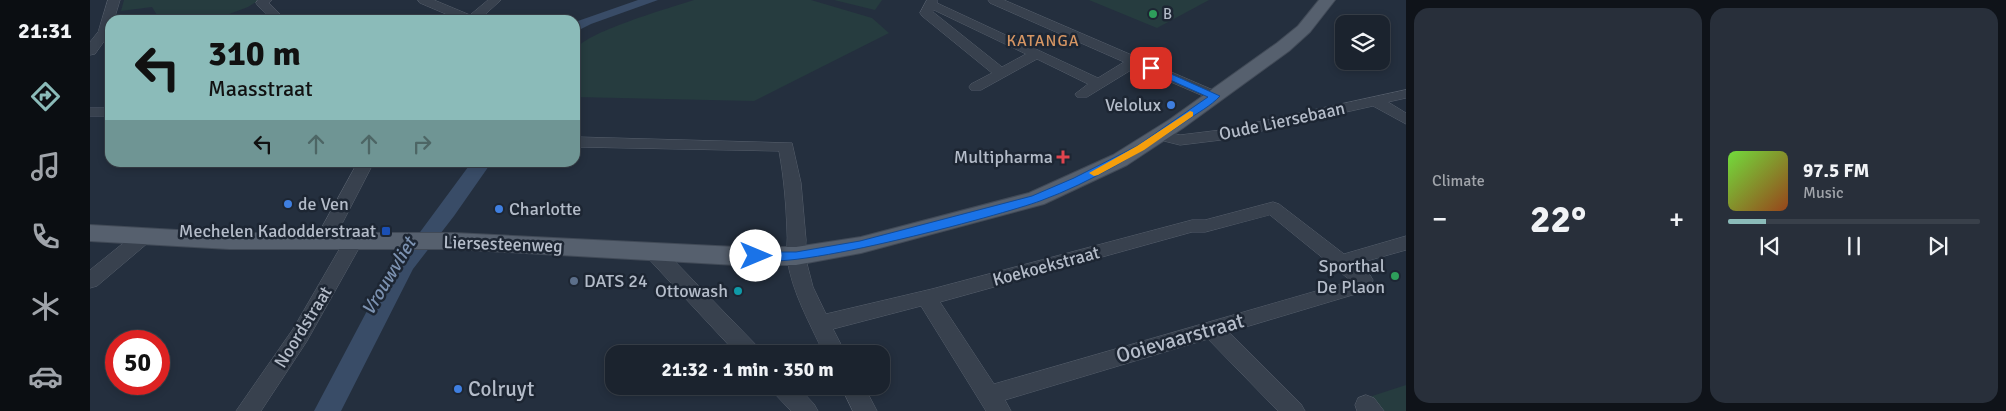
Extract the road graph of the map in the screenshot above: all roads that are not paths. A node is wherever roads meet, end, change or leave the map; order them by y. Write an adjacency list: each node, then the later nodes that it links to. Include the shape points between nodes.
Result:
1 (114, 0): 8 (street)
2 (266, 0): 9 (street, via 262,3)
3 (424, 0): 10 (street)
4 (495, 0): 11 (street)
5 (994, 0): 15 (street)
6 (1327, 0): 21 (main road, Liersesteenweg, via 1304,29 1283,47)
7 (931, 2): 14 (street); 16 (street, via 926,13)
8 (109, 15)
9 (275, 15)
10 (459, 15)
11 (477, 15)
12 (105, 29): 13 (street)
13 (90, 51)
14 (1037, 54): 16 (street); 17 (street)
15 (1135, 61): 17 (street); 21 (street)
16 (1001, 74): 18 (street)
17 (1098, 83): 19 (street)
18 (976, 87)
19 (1082, 94)
20 (1406, 94): 22 (street, Oude Liersebaan)
21 (1215, 96): 26 (main road, Liersesteenweg)
22 (1375, 101): 25 (street); 26 (street, Oude Liersebaan, via 1221,135 1180,140)
23 (90, 112): 24 (street)
24 (105, 112)
25 (1406, 119)
26 (1158, 135): 35 (main road, Liersesteenweg, via 1120,160 1036,199 860,246)
27 (580, 142): 35 (street, via 786,146 792,183)
28 (363, 167): 31 (street)
29 (90, 232): 30 (main road, Liersesteenweg)
30 (143, 237): 31 (main road, Liersesteenweg, via 229,241); 37 (street)
31 (324, 240): 32 (main road, Liersesteenweg)
32 (354, 241): 34 (main road, Liersesteenweg); 46 (street, Noordstraat, via 300,335)
33 (1406, 243): 36 (street)
34 (653, 251): 35 (main road, Liersesteenweg); 41 (street)
35 (796, 256): 39 (street, via 803,287)
36 (1341, 262): 38 (street, Koekoekstraat, via 1273,208 1205,226 1192,226); 40 (street, Ooievaarstraat, via 1361,277 1362,285)
37 (90, 280)
38 (927, 298): 39 (street, Koekoekstraat); 45 (street)
39 (819, 324): 42 (street)
40 (1213, 330): 45 (street, Ooievaarstraat, via 1198,332); 49 (street)
41 (742, 345)
42 (830, 345)
43 (791, 395): 47 (street)
44 (857, 395): 48 (street)
45 (994, 403)
46 (248, 411)
47 (806, 411)
48 (865, 411)
49 (1293, 411)

